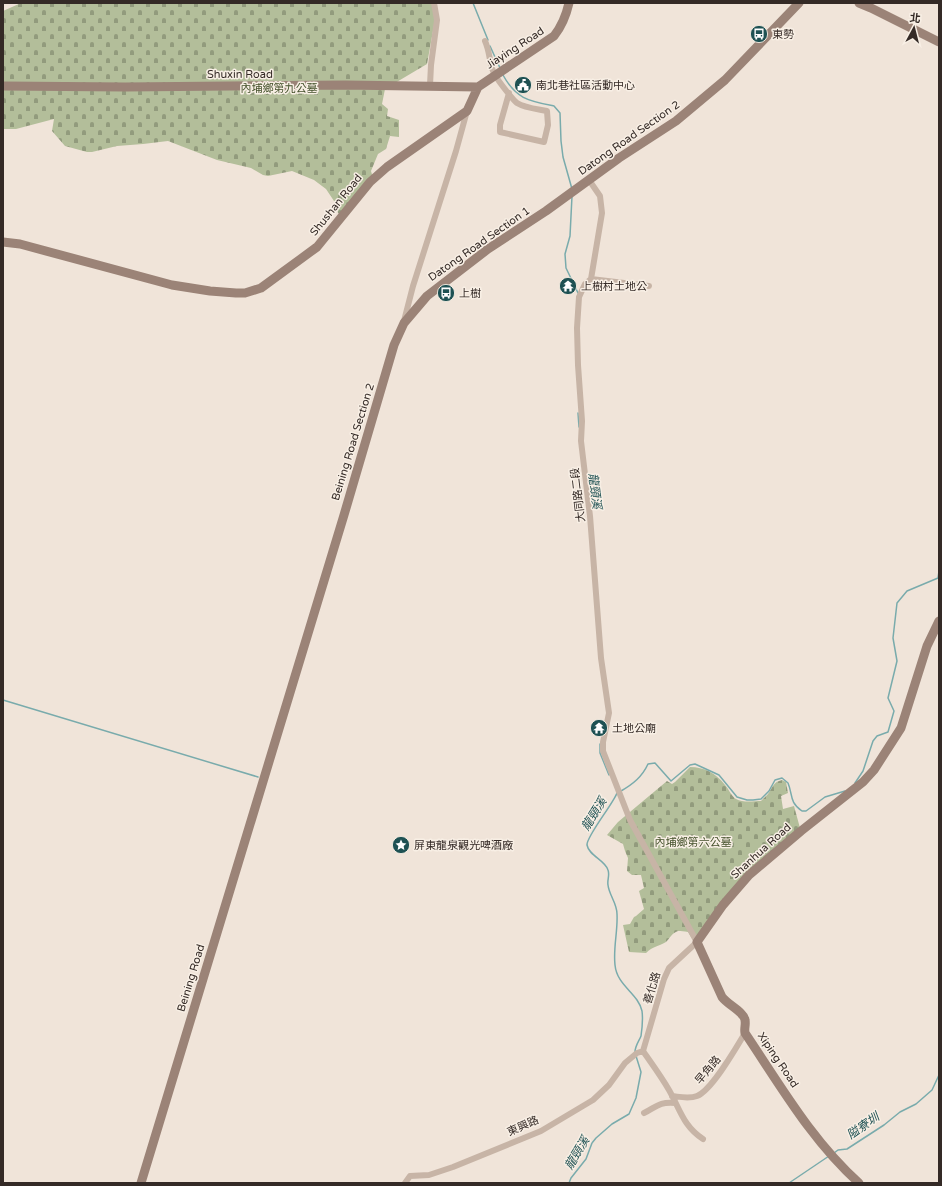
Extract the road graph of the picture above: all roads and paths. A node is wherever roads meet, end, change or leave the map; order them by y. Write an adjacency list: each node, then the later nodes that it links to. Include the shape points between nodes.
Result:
1 (434, 3): 9 (street, via 437,20)
2 (569, 3): 7 (street, Jiaying Road, via 567,15 554,36)
3 (799, 3): 13 (street, Datong Road Section 2, via 725,80 676,121)
4 (859, 3): 6 (street)
5 (485, 41): 7 (street, via 492,70)
6 (939, 42)
7 (499, 72): 10 (street, Jiaying Road); 11 (street)
8 (3, 86): 9 (street, Shuxin Road)
9 (430, 86): 10 (street, Shuxin Road)
10 (478, 86): 12 (street)
11 (509, 93): 11 (street, via 516,103 547,111 548,125 544,142 500,132)
12 (467, 112): 15 (street, Shushan Road, via 387,167 370,182 317,247 261,288 245,293 172,285 20,244); 18 (street, Beining Road Section 2, via 415,279)
13 (590, 180): 14 (street, Datong Road Section 2); 16 (street, 大同路二段, via 600,196 602,212)
14 (572, 192): 18 (street, Datong Road Section 1, via 463,267 427,296)
15 (3, 242)
16 (592, 279): 17 (street); 21 (street, 大同路二段, via 585,284 579,297 577,328 581,441 590,516 601,658 609,712 603,751 630,820)
17 (649, 286)
18 (404, 323): 20 (street, Beining Road Section 2, via 394,345)
19 (939, 621): 21 (street, Shanhua Road, via 925,651 901,728 868,776 749,875 723,905)
20 (263, 780): 28 (street, Beining Road)
21 (697, 942): 22 (street, Xiping Road, via 722,997 743,1014); 23 (street, 善化路, via 669,968)
22 (745, 1033): 24 (street, 早角路, via 728,1061 699,1095 687,1098); 30 (street, Xiping Road, via 828,1152)
23 (638, 1054): 24 (street); 29 (street, 東興路, via 625,1063 609,1085 593,1100 541,1131 453,1167 429,1175 410,1176)
24 (672, 1096): 25 (street)
25 (675, 1102): 26 (street, via 663,1102); 27 (street, via 686,1124)
26 (644, 1113)
27 (703, 1139)
28 (141, 1183)
29 (405, 1183)
30 (858, 1183)

